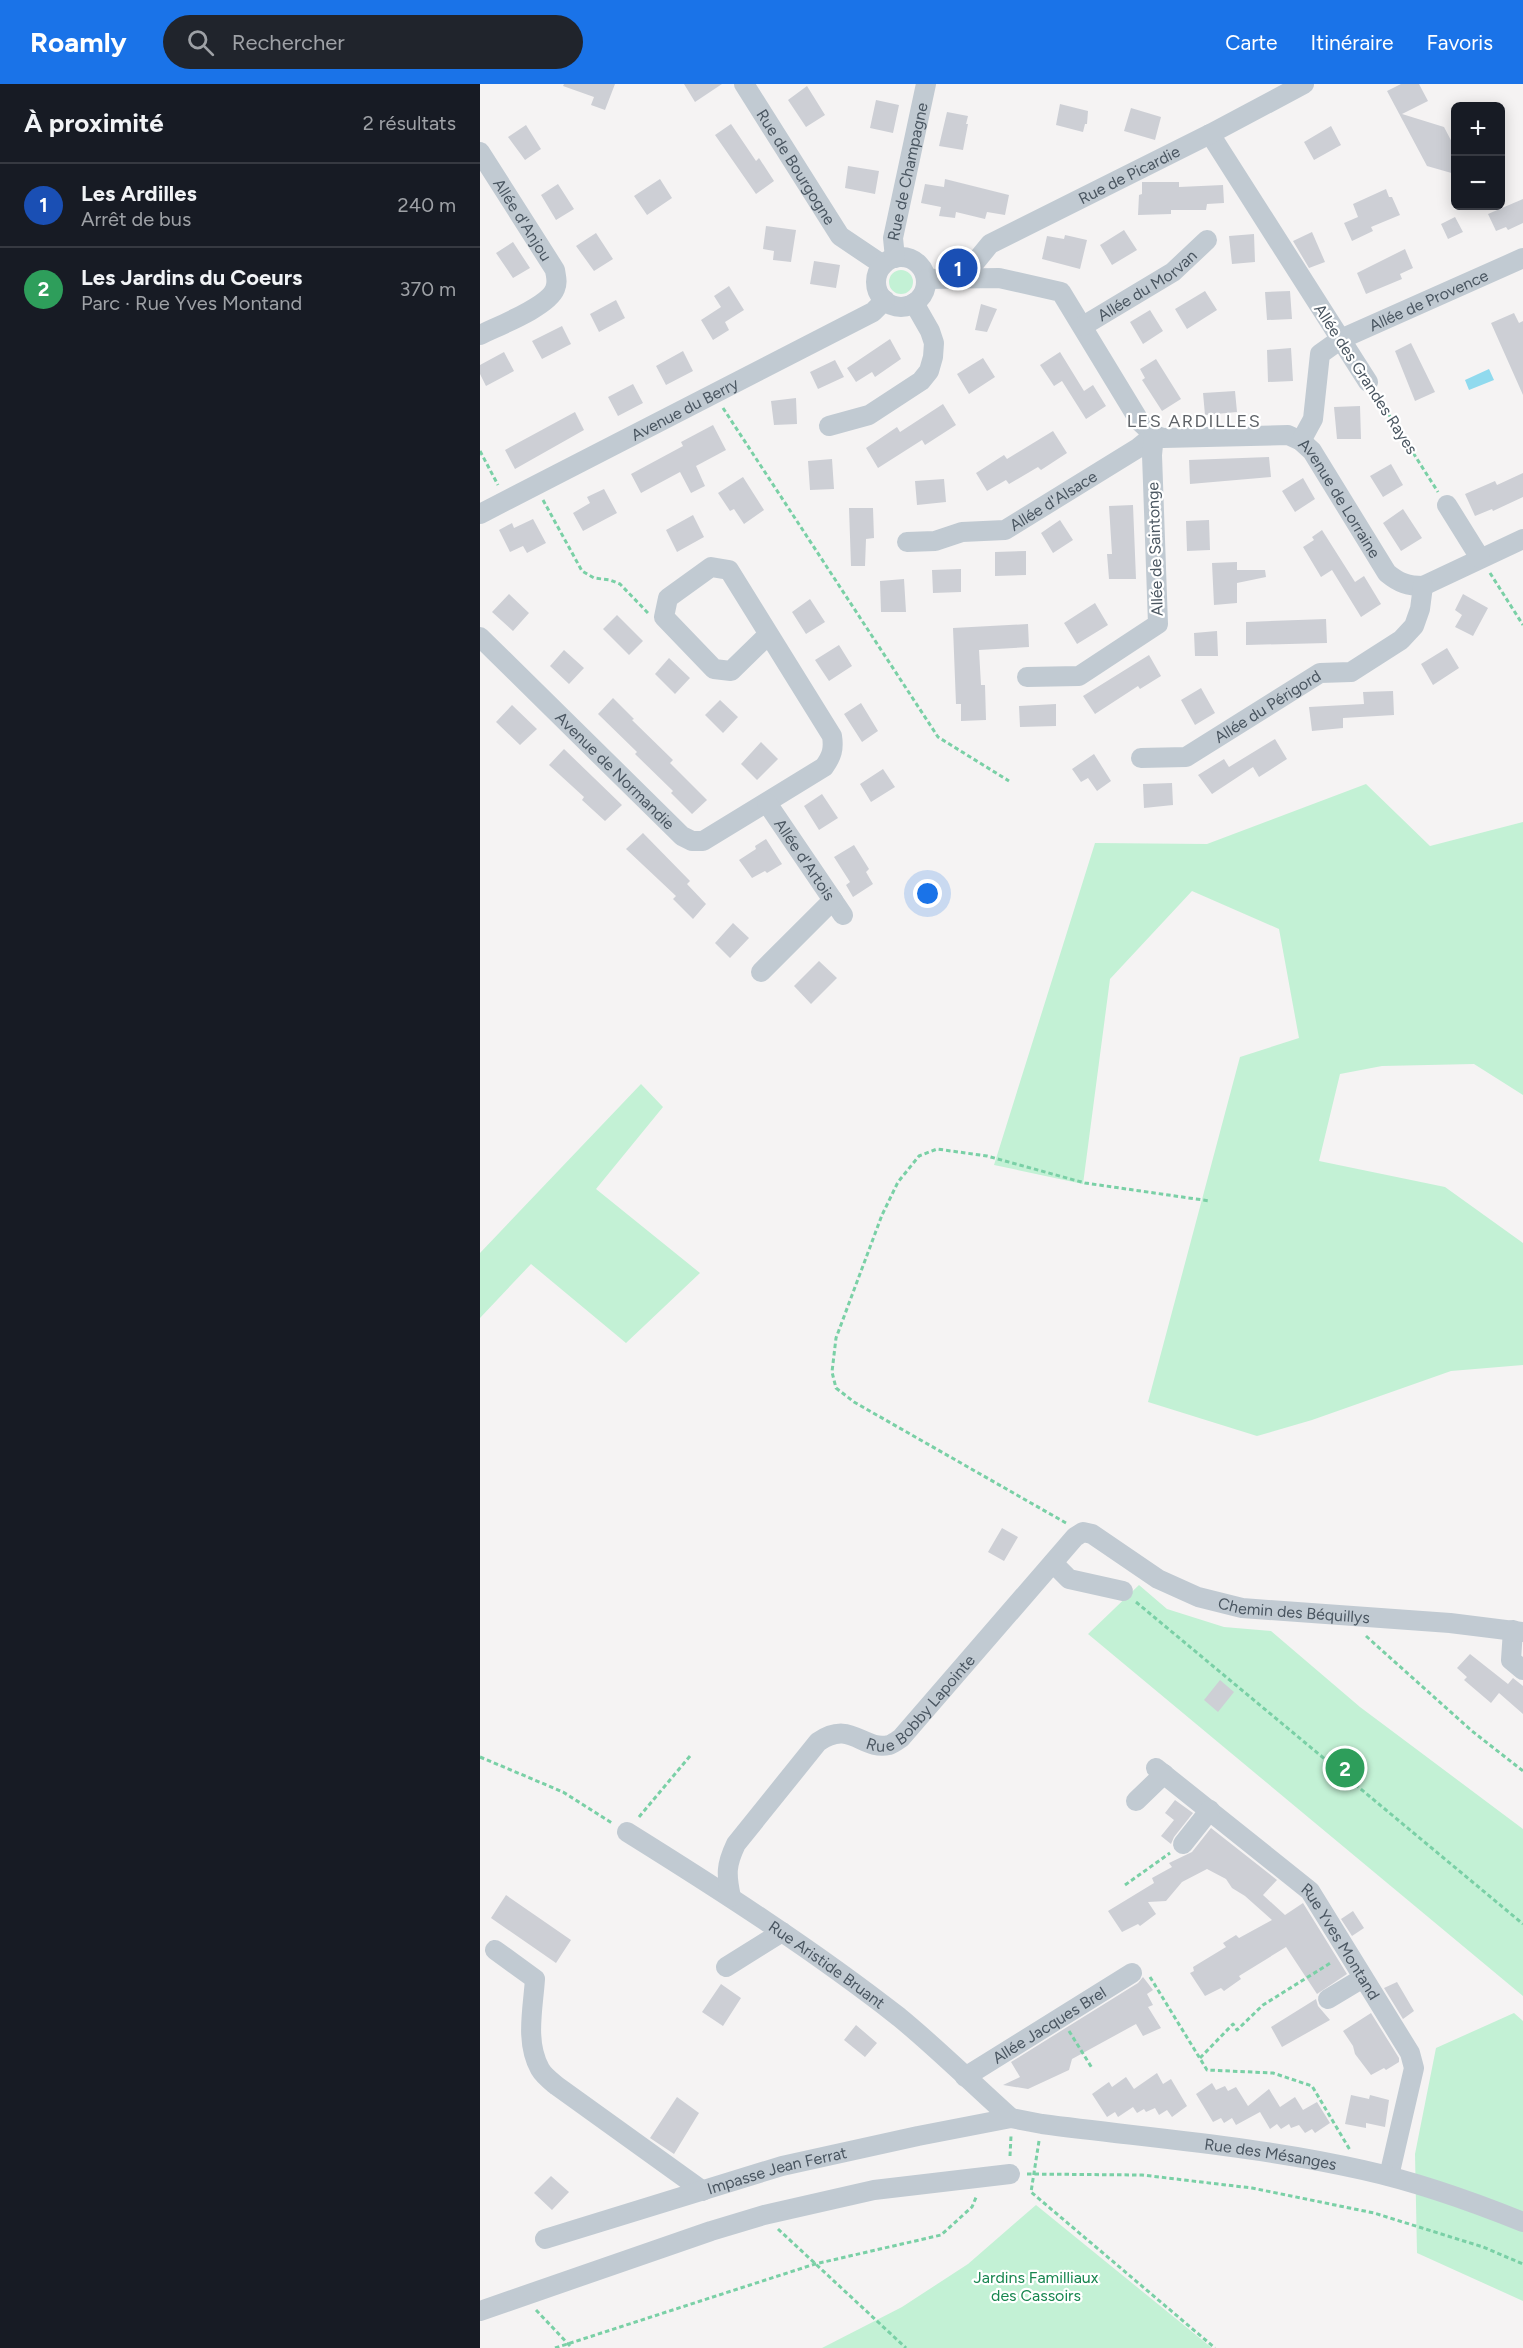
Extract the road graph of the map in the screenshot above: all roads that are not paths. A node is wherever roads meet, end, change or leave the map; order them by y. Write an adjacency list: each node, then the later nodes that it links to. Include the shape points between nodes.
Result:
1 (744, 84): 8 (street, Rue de Bourgogne, via 840,236)
2 (926, 84): 8 (street, Rue de Champagne)
3 (1304, 84): 4 (street, Rue de Picardie)
4 (1210, 134): 9 (street, Rue de Picardie, via 990,244); 15 (street, Allée des Grandes Rayes)
5 (480, 152): 14 (street, Allée d'Anjou, via 555,270 557,280 544,302)
6 (1207, 240): 13 (street, Allée du Morvan, via 1173,272)
7 (1523, 258): 15 (street, Allée de Provence)
8 (889, 261): 10 (street, via 909,258); 11 (street, via 877,279)
9 (963, 277): 10 (street); 13 (street, via 999,278 1061,292)
10 (926, 279): 12 (street, via 923,293)
11 (885, 300): 12 (street, via 899,306); 21 (street, Avenue du Berry, via 873,312)
12 (914, 303): 17 (street, via 933,344 929,371 921,381 869,415)
13 (1083, 326): 18 (street, via 1140,422)
14 (480, 335)
15 (1341, 339): 16 (street, Allée des Grandes Rayes); 19 (street, Allée de Provence, via 1320,354 1313,419)
16 (1368, 382)
17 (829, 426)
18 (1154, 435): 19 (street, Avenue de Lorraine, via 1174,439 1288,435); 23 (street, Allée d'Alsace, via 1005,530 962,532 935,541); 28 (street, Allée de Saintonge, via 1158,624 1079,676)
19 (1301, 441): 25 (street, Avenue de Lorraine, via 1312,451 1387,573 1397,582)
20 (1447, 505): 24 (street)
21 (480, 514)
22 (1523, 539): 24 (street)
23 (907, 542)
24 (1480, 558): 25 (street)
25 (1423, 586): 29 (street, Allée du Périgord, via 1414,626 1401,640 1351,672 1320,673 1186,757)
26 (768, 635): 26 (street, via 729,570 711,567 668,598 664,617 714,669 731,671); 30 (street, Avenue de Normandie, via 832,736 834,747 824,767)
27 (480, 637): 30 (street, Avenue de Normandie, via 682,836 703,842)
28 (1027, 677)
29 (1141, 758)
30 (766, 803): 31 (street, Allée d'Artois, via 838,908)
31 (761, 972)
32 (1083, 1532): 33 (street, Rue Bobby Lapointe); 35 (street, Chemin des Béquillys, via 1092,1534 1158,1579 1198,1597 1242,1608)
33 (1053, 1563): 34 (street, via 1069,1579); 41 (street, Rue Bobby Lapointe, via 901,1737 890,1745 841,1733 818,1742 736,1844 726,1877)
34 (1123, 1591)
35 (1518, 1631): 36 (street, via 1511,1660)
36 (1523, 1670)
37 (1136, 1801): 38 (street, Rue Yves Montand, via 1160,1771)
38 (1210, 1810): 40 (street); 46 (street, Rue Yves Montand, via 1310,1891)
39 (627, 1832): 41 (street, Rue Aristide Bruant)
40 (1183, 1844)
41 (731, 1897): 42 (street, Rue Aristide Bruant)
42 (782, 1932): 44 (street); 48 (street, Rue Aristide Bruant, via 900,2019)
43 (495, 1950): 52 (street, via 535,1979 531,2038 541,2071)
44 (726, 1967)
45 (1132, 1973): 48 (street, Allée Jacques Brel)
46 (1363, 1978): 47 (street); 51 (street, Rue Yves Montand, via 1410,2053 1414,2068)
47 (1328, 1999)
48 (965, 2077): 49 (street, Rue Aristide Bruant)
49 (1011, 2118): 51 (street, Rue des Mésanges, via 1284,2156); 52 (street, Impasse Jean Ferrat, via 782,2166)
50 (1010, 2174): 55 (street, via 874,2190 764,2215)
51 (1389, 2176): 53 (street, Rue des Mésanges)
52 (703, 2191): 54 (street, Impasse Jean Ferrat)
53 (1523, 2222)
54 (545, 2238)
55 (480, 2311)

